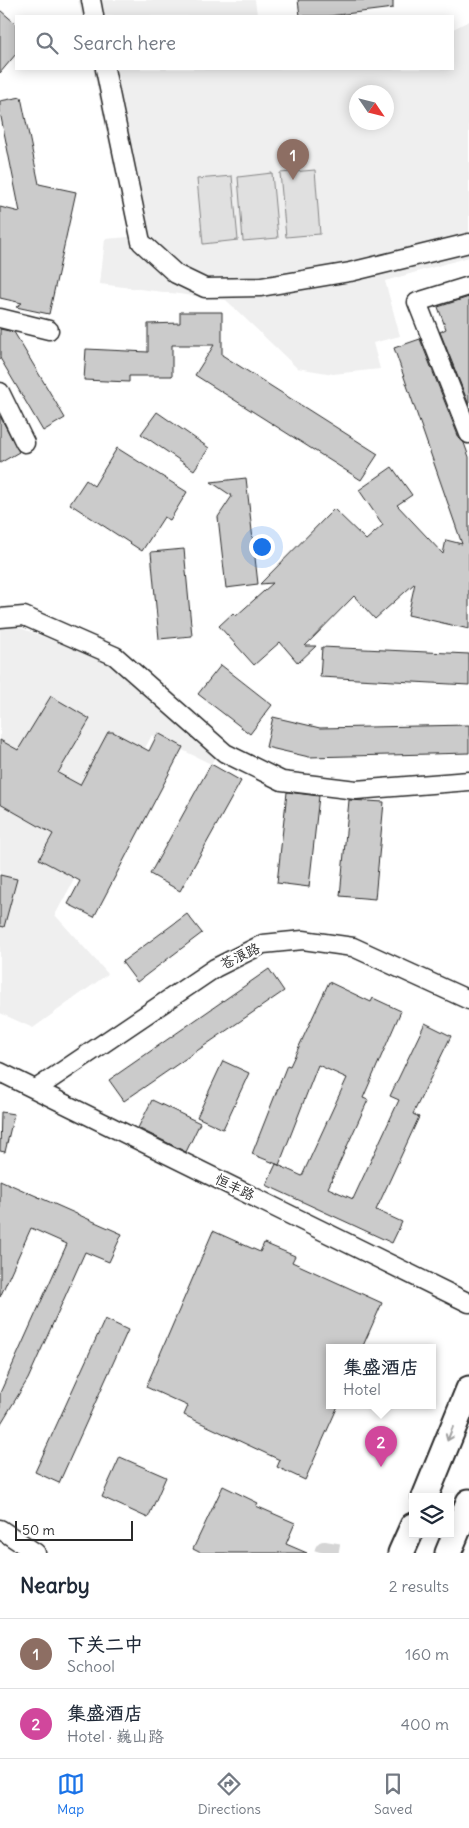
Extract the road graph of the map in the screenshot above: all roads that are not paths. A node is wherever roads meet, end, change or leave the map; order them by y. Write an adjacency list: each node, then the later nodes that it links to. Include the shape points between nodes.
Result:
1 (91, 0): 2 (street)
2 (94, 15)
3 (105, 70): 4 (street, via 141,242 176,274 205,288 261,287 350,272)
4 (469, 243)
5 (469, 286): 9 (street, via 417,302)
6 (0, 318): 7 (street)
7 (49, 330)
8 (0, 392): 10 (street)
9 (469, 434)
10 (25, 443)
11 (0, 606): 12 (street)
12 (24, 616): 13 (street); 14 (street, via 115,656 225,753 282,781 356,790)
13 (0, 618)
14 (469, 781)
15 (469, 1000): 17 (street, 苍浪路, via 353,947 303,940 263,944 215,968)
16 (0, 1072): 17 (street, 恒丰路)
17 (36, 1090): 18 (street, 恒丰路)
18 (469, 1303)
19 (469, 1389): 20 (highway, one-way to 20)
20 (427, 1493)
21 (469, 1502): 26 (highway)
22 (0, 1529): 24 (street)
23 (409, 1536): 25 (highway)
24 (27, 1551)
25 (402, 1553)
26 (448, 1553)

